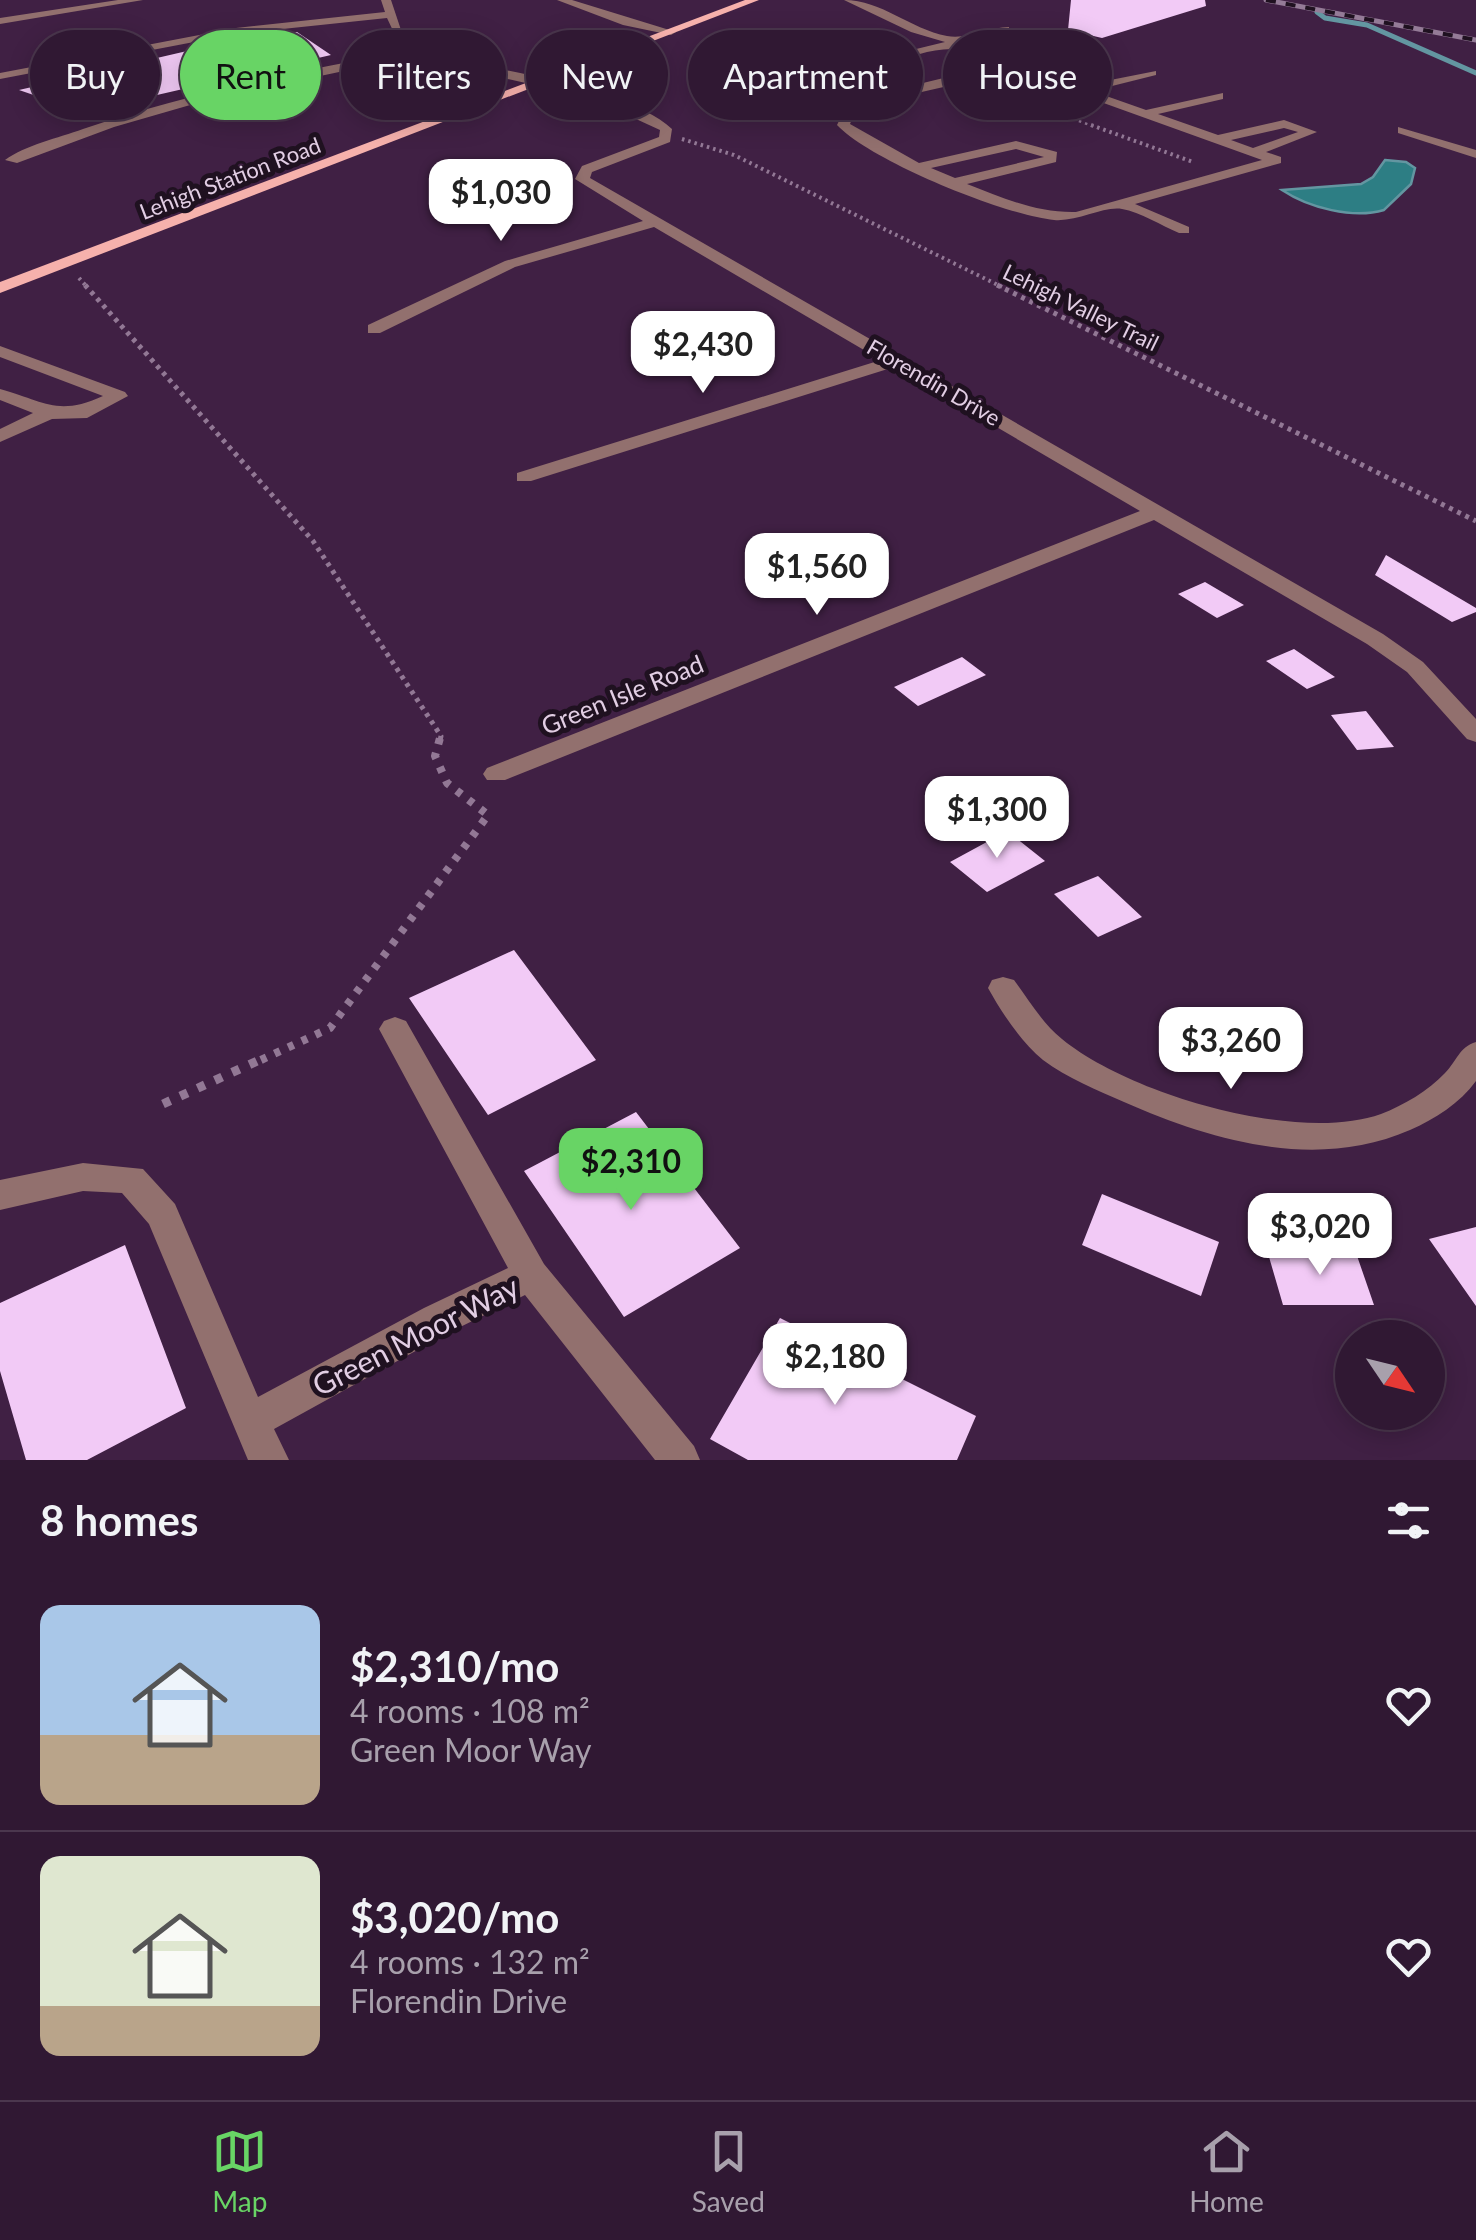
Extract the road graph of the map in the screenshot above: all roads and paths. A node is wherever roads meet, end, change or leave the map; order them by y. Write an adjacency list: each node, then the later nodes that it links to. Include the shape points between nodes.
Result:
1 (138, 0): 7 (street)
2 (386, 0): 6 (street)
3 (562, 0): 11 (street)
4 (754, 0): 11 (main road, Lehigh Station Road)
5 (848, 0): 13 (street)
6 (391, 14): 9 (street); 17 (street, via 236,30)
7 (0, 20)
8 (1005, 29): 10 (street)
9 (396, 30)
10 (1001, 30)
11 (671, 32): 12 (main road, Lehigh Station Road)
12 (668, 33)
13 (943, 39)
14 (877, 62): 14 (street, via 872,70 791,86 731,70 825,50)
15 (341, 68): 31 (street, via 112,120)
16 (1152, 73): 18 (street)
17 (0, 76)
18 (1112, 82)
19 (943, 84): 33 (street, via 866,101 842,125)
20 (526, 87): 39 (main road, Lehigh Station Road)
21 (1219, 96): 23 (street)
22 (1112, 101): 23 (street)
23 (1148, 113): 28 (street)
24 (652, 120): 27 (street)
25 (1076, 120): 32 (path)
26 (1402, 130): 30 (street)
27 (666, 136): 36 (street, Florendin Drive, via 582,175); 48 (path, Lehigh Valley Trail, via 734,156)
28 (1220, 138): 29 (street); 29 (street, via 1284,124 1311,132)
29 (1256, 150): 35 (street, via 1274,162)
30 (1476, 154)
31 (12, 160)
32 (1192, 162)
33 (922, 166): 34 (street); 34 (street, via 1016,145 1052,155)
34 (957, 182): 35 (street, via 1042,214 1077,216)
35 (1122, 204): 37 (street)
36 (654, 222): 40 (street, via 510,264); 42 (street, Florendin Drive)
37 (1184, 230)
38 (76, 274): 54 (path, via 313,541 442,736 435,756 447,782 488,815 330,1028)
39 (0, 288)
40 (374, 328)
41 (0, 351): 44 (street, via 118,396 80,414)
42 (896, 360): 46 (street); 47 (street, Florendin Drive)
43 (0, 394): 44 (street)
44 (48, 414): 45 (street)
45 (0, 436)
46 (524, 477)
47 (1158, 511): 49 (street, Florendin Drive, via 1388,648); 50 (street, Green Isle Road)
48 (1476, 521)
49 (1476, 734)
50 (496, 774)
51 (1002, 988): 53 (street, via 1046,1044 1101,1078 1165,1106 1264,1134 1373,1131 1416,1115 1456,1084)
52 (395, 1029): 56 (street)
53 (1476, 1054)
54 (163, 1104)
55 (0, 1194): 57 (street, via 83,1176 131,1178 163,1215)
56 (531, 1276): 57 (street, Green Moor Way); 59 (street, Green Moor Way)
57 (249, 1422): 58 (street)
58 (268, 1460)
59 (680, 1460)

